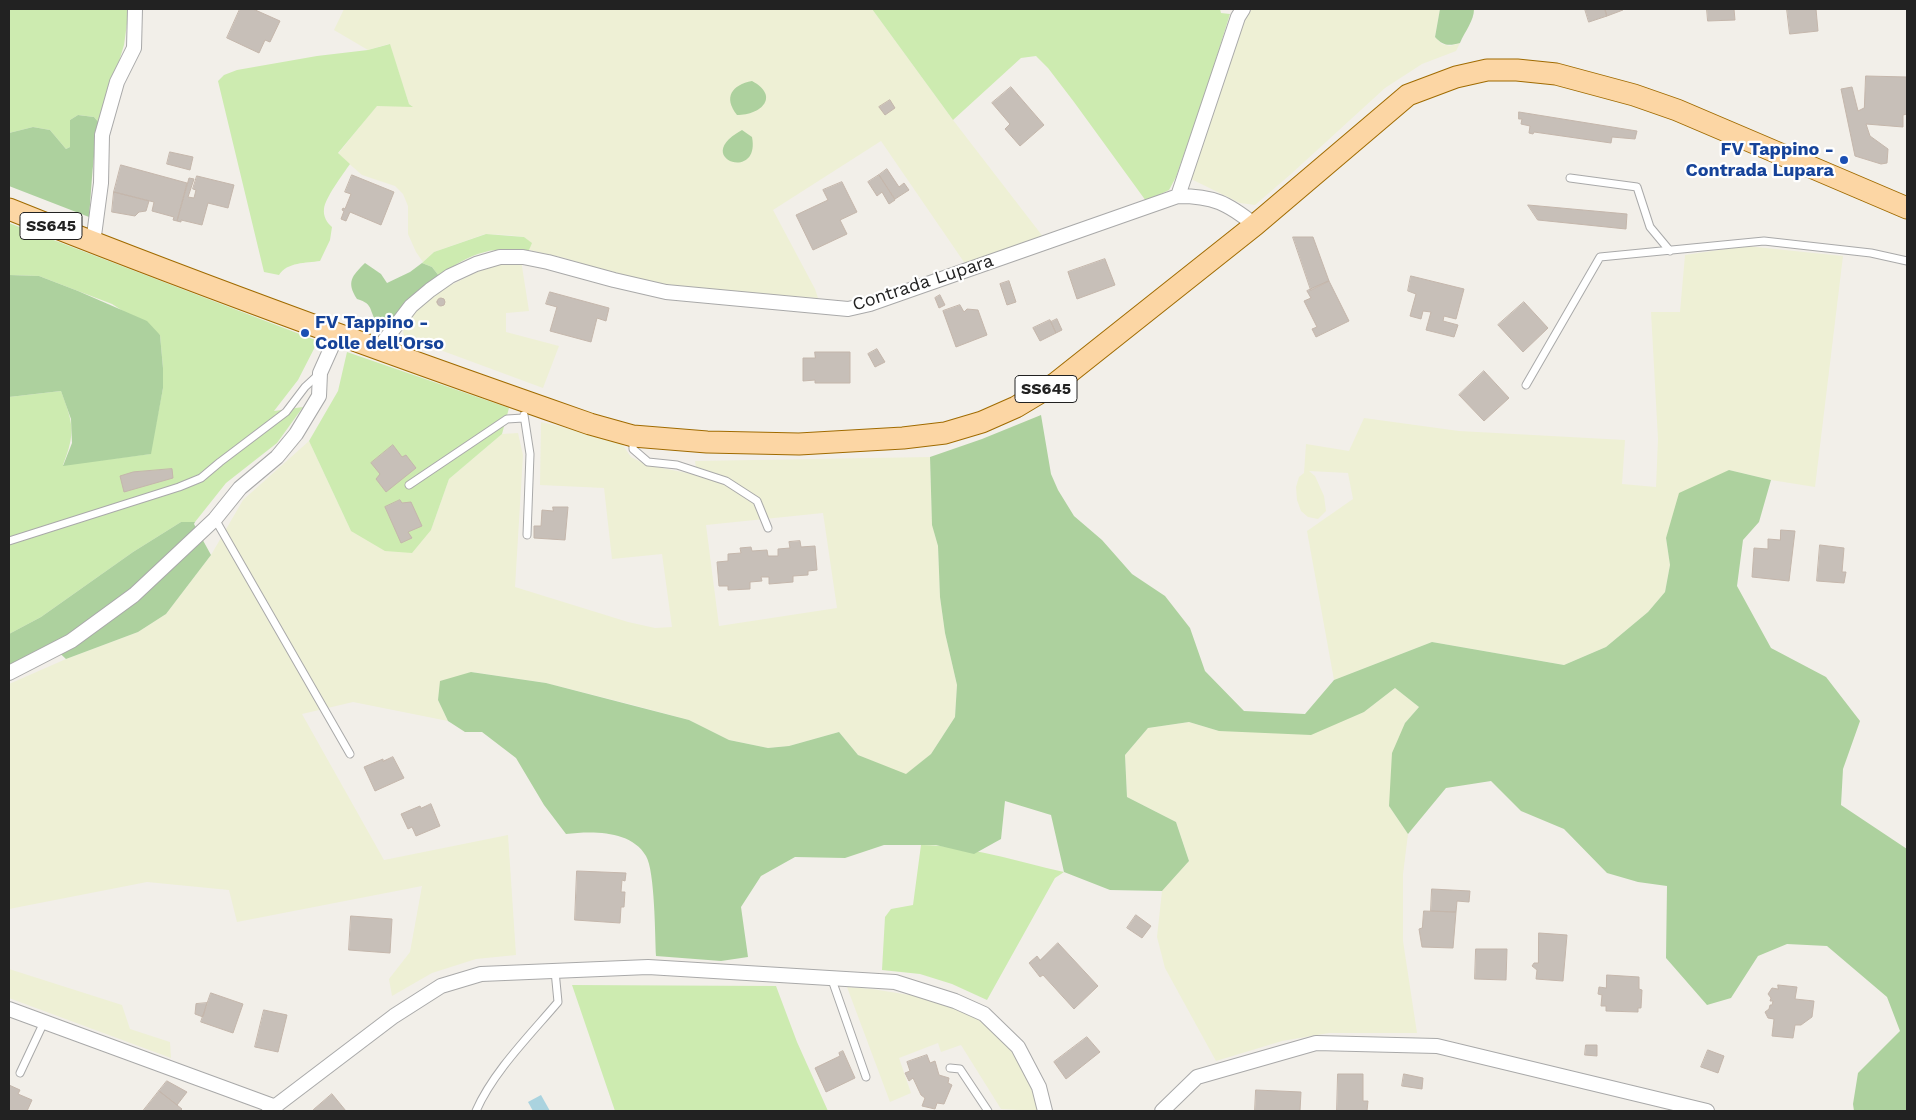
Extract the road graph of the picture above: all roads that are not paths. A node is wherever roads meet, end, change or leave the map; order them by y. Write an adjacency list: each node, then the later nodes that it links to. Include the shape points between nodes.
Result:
1 (135, 9): 8 (street, via 134,48 117,82 102,134 102,183)
2 (1243, 9): 4 (street)
3 (1570, 178): 9 (lane, via 1637,187 1650,227)
4 (1178, 196): 7 (street, via 1218,200); 12 (street, Contrada Lupara, via 848,309 666,292 548,262 500,257 450,276 430,290 411,306)
5 (1907, 208): 7 (main road, SS645, via 1634,94 1556,74 1487,70 1456,77 1408,95)
6 (9, 209): 8 (main road, SS645)
7 (1255, 225): 16 (main road, SS645, via 1056,383 1016,407 982,422 937,434 799,444)
8 (94, 243): 11 (main road, SS645)
9 (1670, 251): 10 (lane, via 1764,241 1871,253); 14 (lane, via 1600,256)
10 (1907, 261)
11 (337, 335): 12 (main road, SS645); 13 (street)
12 (378, 349): 15 (main road, SS645)
13 (320, 374): 18 (street, via 319,396 296,434 277,456 240,488); 21 (lane, via 305,387 286,412 201,478)
14 (1526, 385)
15 (525, 410): 16 (main road, SS645); 17 (lane); 20 (lane, via 530,454)
16 (633, 436): 19 (lane, via 633,449 648,462 676,465 726,481 757,501)
17 (409, 485)
18 (215, 519): 22 (street, via 134,595 71,641); 23 (lane)
19 (768, 528)
20 (527, 535)
21 (9, 541)
22 (9, 673)
23 (350, 754)
24 (555, 971): 25 (street, via 648,967); 31 (street, via 481,974 441,986 394,1016); 32 (lane, via 558,1002 510,1059 482,1097)
25 (831, 977): 30 (lane); 34 (street, via 895,982 984,1014 1018,1047 1039,1087)
26 (9, 1009): 27 (street)
27 (44, 1022): 29 (lane); 31 (street)
28 (950, 1068): 33 (lane, via 960,1070)
29 (20, 1073)
30 (866, 1077)
31 (273, 1109)
32 (476, 1111)
33 (988, 1111)
34 (1045, 1111)
35 (1162, 1111): 36 (street, via 1197,1077 1316,1043 1437,1046)
36 (1707, 1111)

